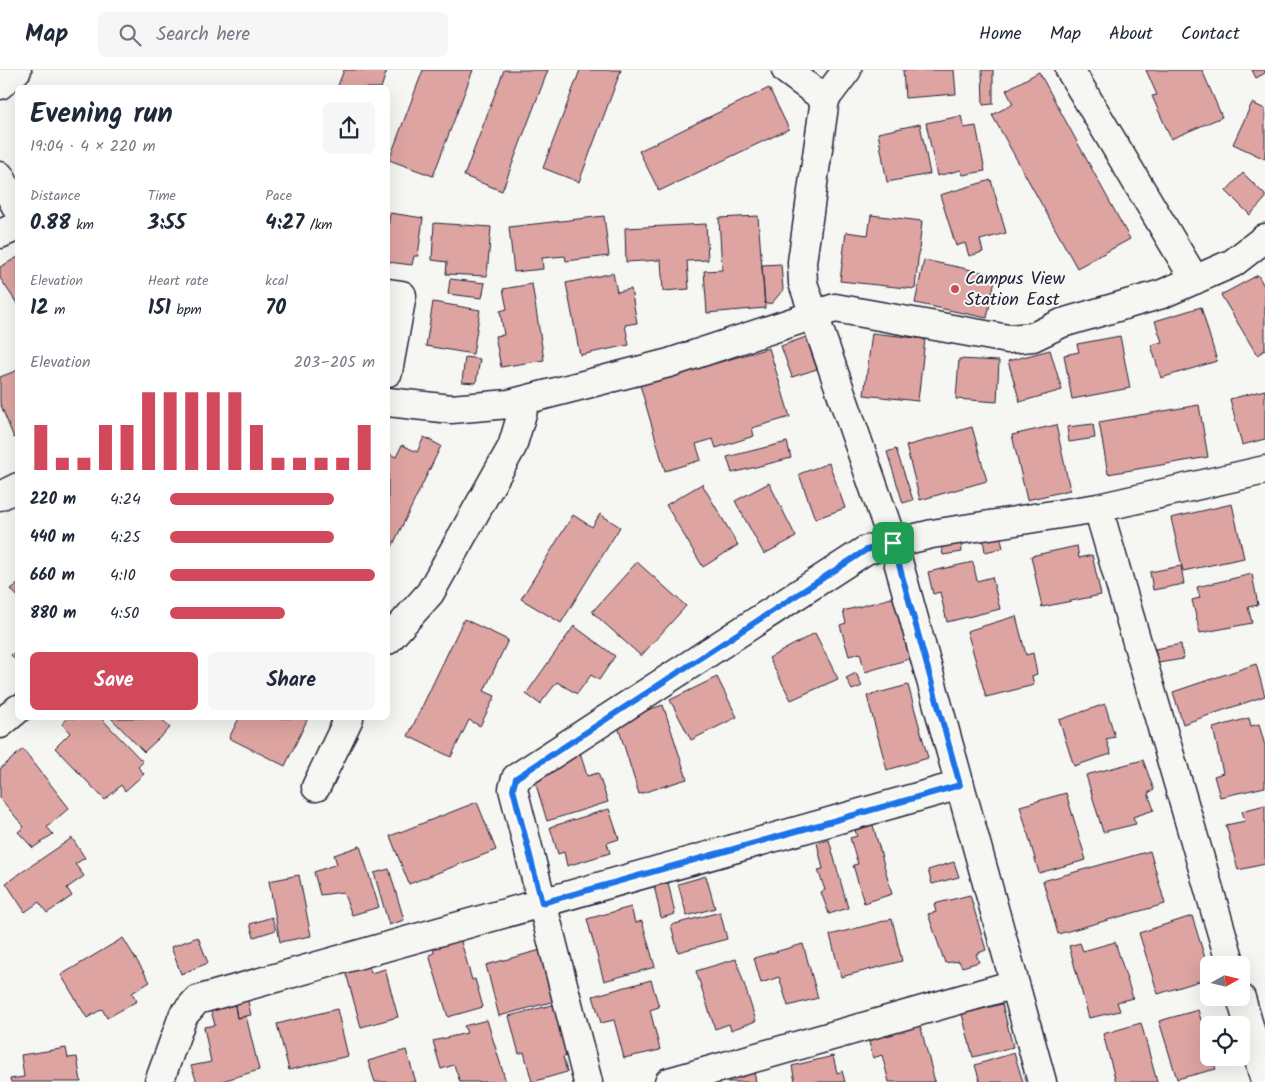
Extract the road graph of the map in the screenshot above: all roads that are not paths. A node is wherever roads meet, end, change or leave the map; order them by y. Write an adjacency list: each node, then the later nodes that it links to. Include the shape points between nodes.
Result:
1 (17, 70): 5 (street)
2 (786, 70): 6 (street)
3 (847, 70): 6 (street)
4 (1070, 70): 12 (street)
5 (0, 85)
6 (825, 98): 14 (street, via 802,262 803,284)
7 (0, 176): 8 (street)
8 (15, 204)
9 (15, 227): 10 (street)
10 (0, 234)
11 (1265, 238): 12 (street, via 1233,263)
12 (1195, 280): 14 (street, via 1162,294 1062,323 1033,337 1008,339 834,308)
13 (390, 293): 15 (street, via 402,295)
14 (814, 315): 16 (street, via 669,363); 22 (street)
15 (390, 361)
16 (526, 400): 17 (street, via 452,409); 23 (street, via 512,447 430,593)
17 (390, 402)
18 (1265, 470): 21 (street)
19 (15, 488): 20 (street)
20 (0, 496)
21 (1098, 508): 22 (street); 30 (street)
22 (893, 543): 27 (street); 29 (street, via 866,550 516,778 513,789)
23 (390, 638)
24 (15, 712): 26 (street)
25 (348, 720): 28 (street)
26 (0, 724)
27 (960, 785): 29 (street); 31 (street)
28 (316, 787)
29 (542, 903): 34 (street, via 197,1000 184,1016); 35 (street)
30 (1228, 956)
31 (1015, 984): 36 (street); 37 (street)
32 (1243, 1006): 33 (street)
33 (1265, 1081)
34 (159, 1082)
35 (588, 1082)
36 (669, 1082)
37 (1042, 1082)

